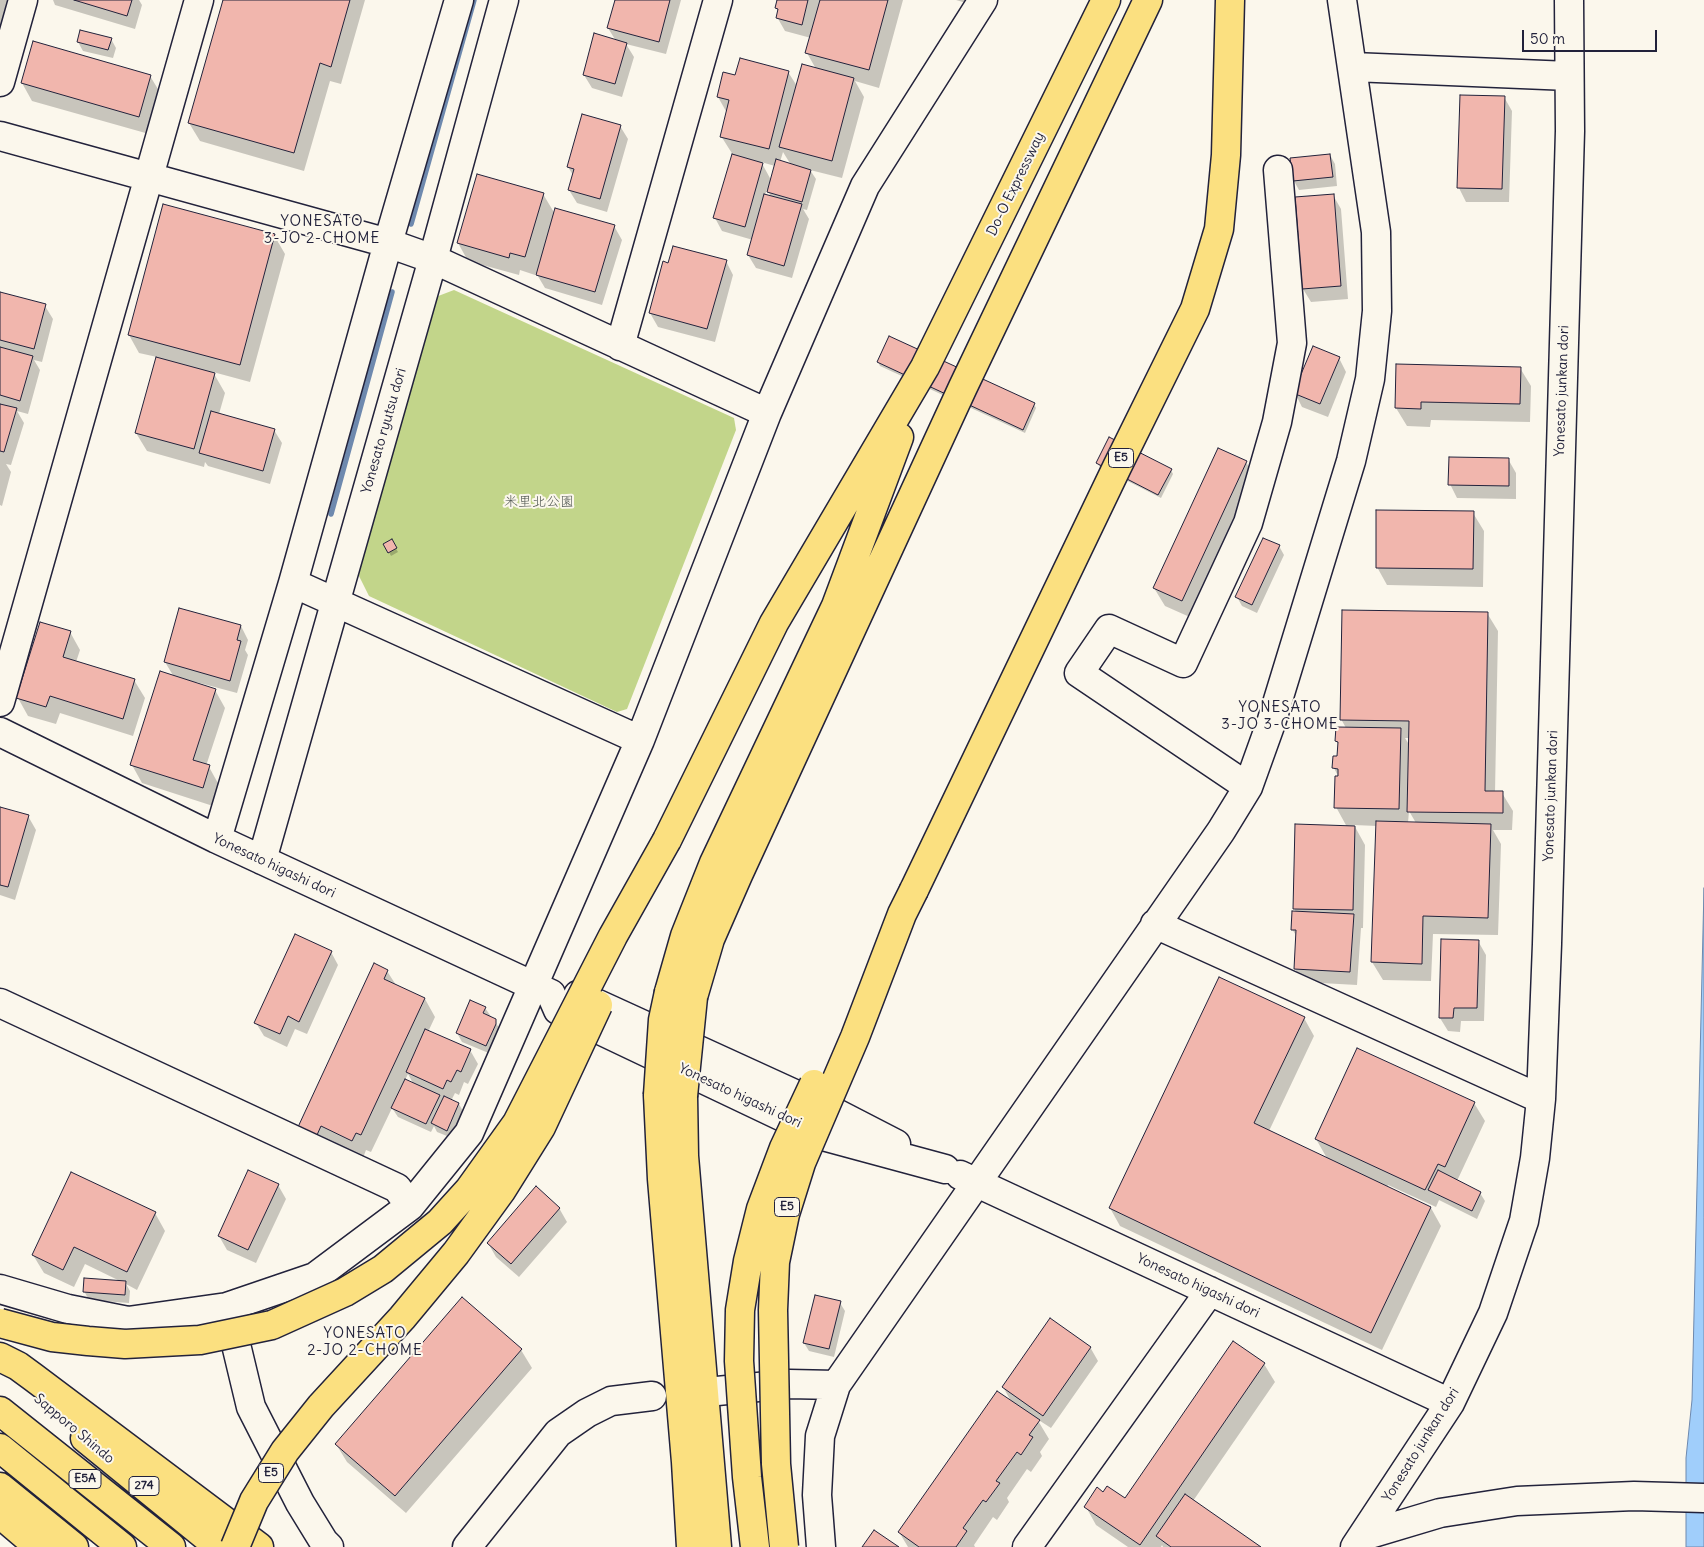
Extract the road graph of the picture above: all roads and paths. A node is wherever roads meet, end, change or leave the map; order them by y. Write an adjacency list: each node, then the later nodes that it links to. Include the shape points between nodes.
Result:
1 (23, 0): 14 (street)
2 (199, 0): 17 (street)
3 (459, 0): 18 (street)
4 (504, 0): 19 (street, Yonesato ryutsu dori)
5 (718, 0): 20 (street)
6 (983, 0): 22 (street, via 865,186)
7 (1106, 0): 21 (highway, Do-O Expressway / E5)
8 (1148, 0): 35 (highway, via 963,387 710,938)
9 (1230, 0): 32 (highway, E5, bridge, via 1226,155 1219,229 1195,309)
10 (1342, 0): 12 (street)
11 (1569, 0): 13 (street, Yonesato junkan dori)
12 (1352, 67): 13 (street); 28 (street, via 1376,232 1377,311 1370,379 1351,461 1271,723)
13 (1569, 76): 38 (street, Yonesato junkan dori)
14 (0, 82)
15 (0, 136): 17 (street)
16 (1278, 170): 28 (street, via 1292,344 1277,422 1248,523 1183,663 1109,629 1079,673)
17 (150, 176): 18 (street); 25 (street)
18 (388, 243): 19 (street); 23 (street)
19 (433, 259): 20 (street); 24 (street, Yonesato ryutsu dori)
20 (620, 346): 22 (street)
21 (925, 367): 30 (highway, E5, via 774,623); 35 (highway, via 836,606 714,863 685,936)
22 (767, 413): 27 (street)
23 (293, 583): 24 (street); 29 (street)
24 (335, 604): 27 (street); 31 (street, Yonesato ryutsu dori)
25 (0, 702)
26 (0, 732): 29 (street, Yonesato higashi dori)
27 (640, 740): 34 (street)
28 (1248, 786): 33 (street, via 1221,831)
29 (217, 839): 31 (street, Yonesato higashi dori)
30 (667, 840): 44 (highway, bridge, via 613,936 518,1123 469,1190 440,1222 383,1269 345,1292 272,1325 200,1340 125,1344 88,1342 52,1337); 64 (highway, E5, bridge, via 624,948 541,1127 456,1253 402,1318 321,1406 286,1451 254,1501)
31 (262, 860): 34 (street, Yonesato higashi dori)
32 (902, 914): 70 (highway, bridge, via 839,1029 784,1148 761,1209 748,1260 740,1310 739,1361); 71 (highway, E5, bridge, via 855,1037 801,1163 785,1214 775,1262 776,1464)
33 (1155, 924): 38 (street); 39 (street)
34 (542, 990): 39 (street, Yonesato higashi dori, via 566,989 834,1112); 40 (street, via 469,1133)
35 (681, 994): 37 (highway, bridge)
36 (0, 1003): 40 (street, via 397,1188)
37 (671, 1095): 68 (highway, via 662,1179); 69 (highway, via 684,1156)
38 (1541, 1099): 50 (street, Yonesato junkan dori, via 1524,1221 1493,1313)
39 (976, 1182): 42 (street, Yonesato higashi dori); 47 (street)
40 (410, 1206): 43 (street, via 315,1277)
41 (0, 1290): 43 (street, via 128,1321)
42 (1210, 1291): 50 (street, Yonesato higashi dori); 73 (street)
43 (227, 1307): 66 (street, via 251,1407 300,1503)
44 (0, 1323)
45 (0, 1357): 52 (highway, Sapporo Shindo / 274, via 25,1372)
46 (0, 1366): 52 (highway, Sapporo Shindo / 274)
47 (836, 1385): 48 (street, via 789,1384); 72 (street, via 820,1436 817,1495)
48 (717, 1391)
49 (652, 1396): 67 (street, via 610,1401 558,1433)
50 (1450, 1403): 57 (street, Yonesato junkan dori)
51 (0, 1411): 62 (highway, E5A)
52 (81, 1424): 63 (highway, Sapporo Shindo / 274); 65 (highway)
53 (0, 1448): 61 (highway, E5A)
54 (1, 1497): 59 (highway); 60 (highway)
55 (1704, 1498): 57 (street, via 1634,1496 1517,1501 1440,1513)
56 (0, 1536): 58 (highway)
57 (1359, 1541)
58 (10, 1547)
59 (39, 1547)
60 (74, 1547)
61 (122, 1547)
62 (170, 1547)
63 (219, 1547)
64 (235, 1547)
65 (259, 1547)
66 (329, 1547)
67 (467, 1547)
68 (691, 1547)
69 (717, 1547)
70 (755, 1547)
71 (784, 1547)
72 (821, 1547)
73 (1027, 1547)

